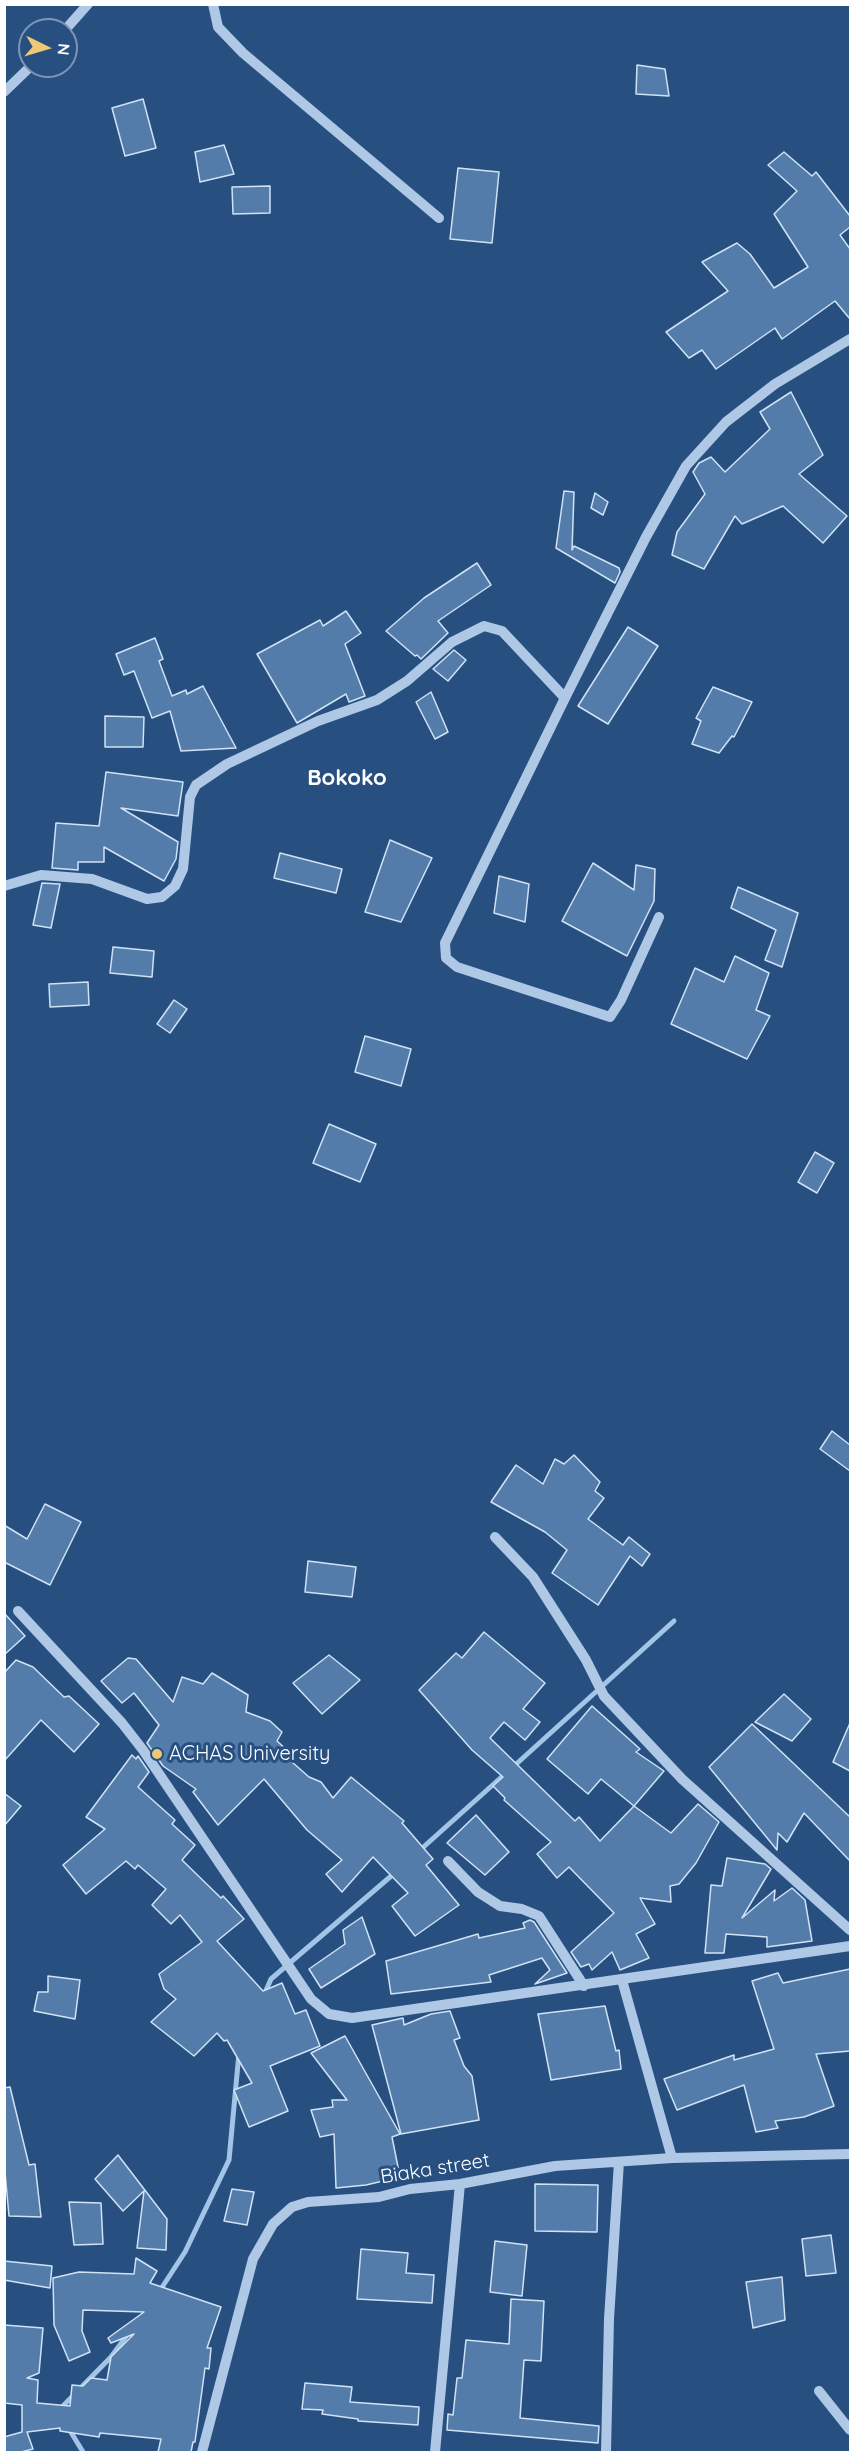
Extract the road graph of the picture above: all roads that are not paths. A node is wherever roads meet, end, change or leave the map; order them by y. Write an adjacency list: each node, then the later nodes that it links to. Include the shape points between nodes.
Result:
1 (88, 4): 3 (street)
2 (213, 4): 6 (street, via 218,27 243,53)
3 (76, 18)
4 (19, 78): 5 (street)
5 (4, 92)
6 (438, 218)
7 (850, 339): 8 (street, via 775,384 726,422 686,466)
8 (565, 698): 9 (street, via 502,631 484,626 452,642 407,681 377,700 318,721 237,759 196,785 190,797 183,869 175,886 162,897 147,899 92,879 41,875); 10 (street, via 445,944 446,958 457,967 610,1017)
9 (4, 886)
10 (659, 917)
11 (495, 1537): 14 (street, via 533,1577 604,1696 682,1779)
12 (18, 1611): 17 (street, via 143,1750 311,2000 329,2014 352,2018)
13 (448, 1861): 17 (street, via 478,1892 500,1906 539,1916)
14 (850, 1930)
15 (850, 1946): 16 (street)
16 (622, 1980): 17 (street); 19 (street)
17 (584, 1986)
18 (850, 2154): 19 (street, Biaka street)
19 (672, 2158): 20 (street, Biaka street)
20 (619, 2162): 21 (street, Biaka street, via 555,2166); 26 (street)
21 (460, 2184): 24 (street, Biaka street, via 379,2197 308,2202 292,2207 273,2224 253,2259); 25 (street)
22 (819, 2391): 23 (street)
23 (850, 2430)
24 (202, 2452)
25 (435, 2452)
26 (606, 2452)

